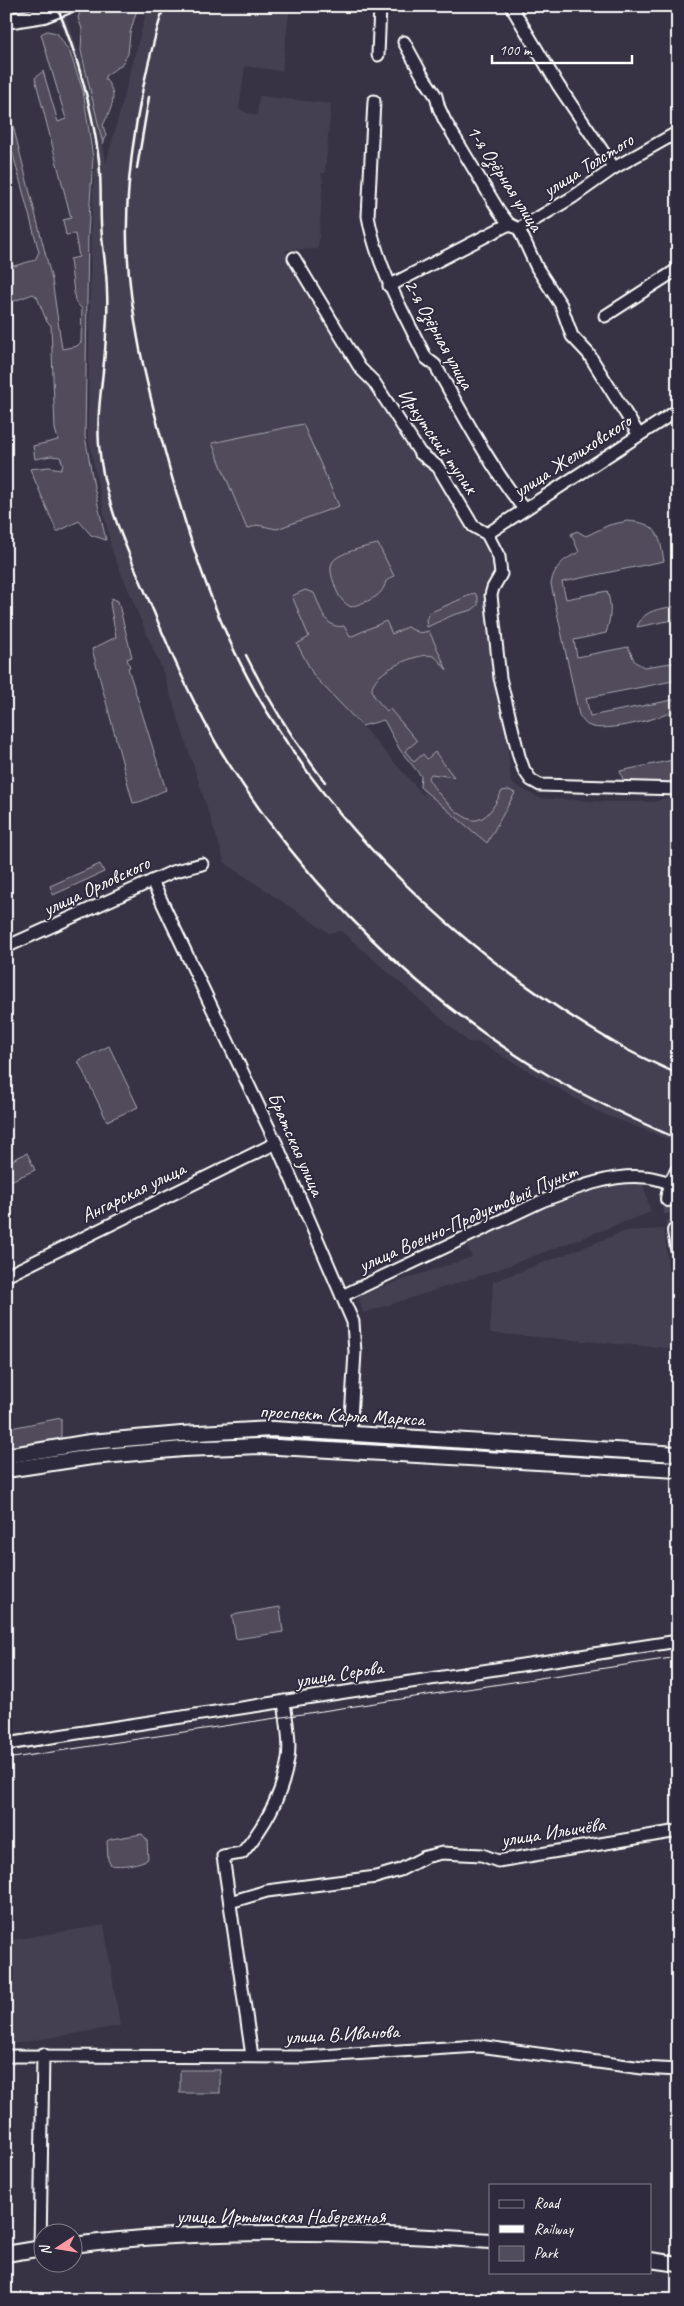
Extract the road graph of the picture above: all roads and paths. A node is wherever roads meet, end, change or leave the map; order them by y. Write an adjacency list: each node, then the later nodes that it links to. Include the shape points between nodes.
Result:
1 (67, 6): 4 (main road, via 44,15)
2 (380, 6): 6 (street)
3 (511, 6): 9 (street, via 558,85)
4 (6, 21)
5 (404, 42): 10 (street, 1-я Озёрная улица, via 436,96 445,121)
6 (378, 55)
7 (374, 101): 13 (street, 2-я Озёрная улица, via 368,216)
8 (678, 132): 9 (street, улица Толстого)
9 (614, 168): 10 (street, улица Толстого, via 573,197)
10 (514, 227): 13 (street, улица Толстого); 16 (street, 1-я Озёрная улица, via 561,305 572,336 588,354)
11 (294, 258): 18 (street, Иркутский тупик, via 360,368 374,382 420,453 438,467 472,526)
12 (678, 269): 14 (street)
13 (389, 286): 17 (street, 2-я Озёрная улица, via 426,358 435,365 474,434)
14 (605, 316)
15 (678, 410): 16 (street, улица Желиховского)
16 (639, 435): 17 (street, улица Желиховского)
17 (524, 508): 18 (street, улица Желиховского)
18 (487, 534): 19 (street, Иркутский тупик, via 499,557 502,574 491,595 500,678 524,770 531,780 540,785)
19 (678, 790)
20 (202, 864): 21 (street, улица Орловского)
21 (152, 881): 22 (street, улица Орловского); 23 (street, Братская улица)
22 (6, 947)
23 (276, 1143): 28 (street, Ангарская улица); 29 (street, Братская улица)
24 (674, 1177): 25 (main road); 29 (street, улица Военно-Продуктовый Пункт, via 630,1177 571,1190)
25 (668, 1198)
26 (675, 1231): 27 (main road)
27 (678, 1248)
28 (6, 1276)
29 (342, 1296): 30 (street, Братская улица, via 355,1333)
30 (350, 1435): 31 (main road, проспект Карла Маркса); 32 (main road, проспект Карла Маркса, via 273,1430 182,1434 90,1442)
31 (678, 1454)
32 (6, 1456)
33 (6, 1470): 34 (main road, проспект Карла Маркса, via 83,1458 174,1450 284,1446)
34 (678, 1470)
35 (678, 1641): 36 (street, улица Серова)
36 (284, 1701): 37 (street, улица Серова); 39 (street, via 288,1760 276,1798 260,1831 242,1853 223,1856)
37 (6, 1744)
38 (678, 1831): 39 (street, улица Ильичёва, via 498,1861 482,1855 442,1853 376,1877 267,1891)
39 (230, 1902): 42 (street)
40 (42, 2054): 41 (street, улица В.Иванова); 42 (street, улица В.Иванова); 44 (street)
41 (6, 2056)
42 (252, 2056): 43 (street, улица В.Иванова, via 304,2057 479,2046)
43 (678, 2070)
44 (41, 2224)
45 (489, 2241): 46 (main road, улица Иртышская Набережная, via 349,2234 234,2234 162,2236)
46 (82, 2244)
47 (32, 2250): 48 (main road)
48 (6, 2254)
49 (652, 2260): 50 (main road)
50 (678, 2264)

